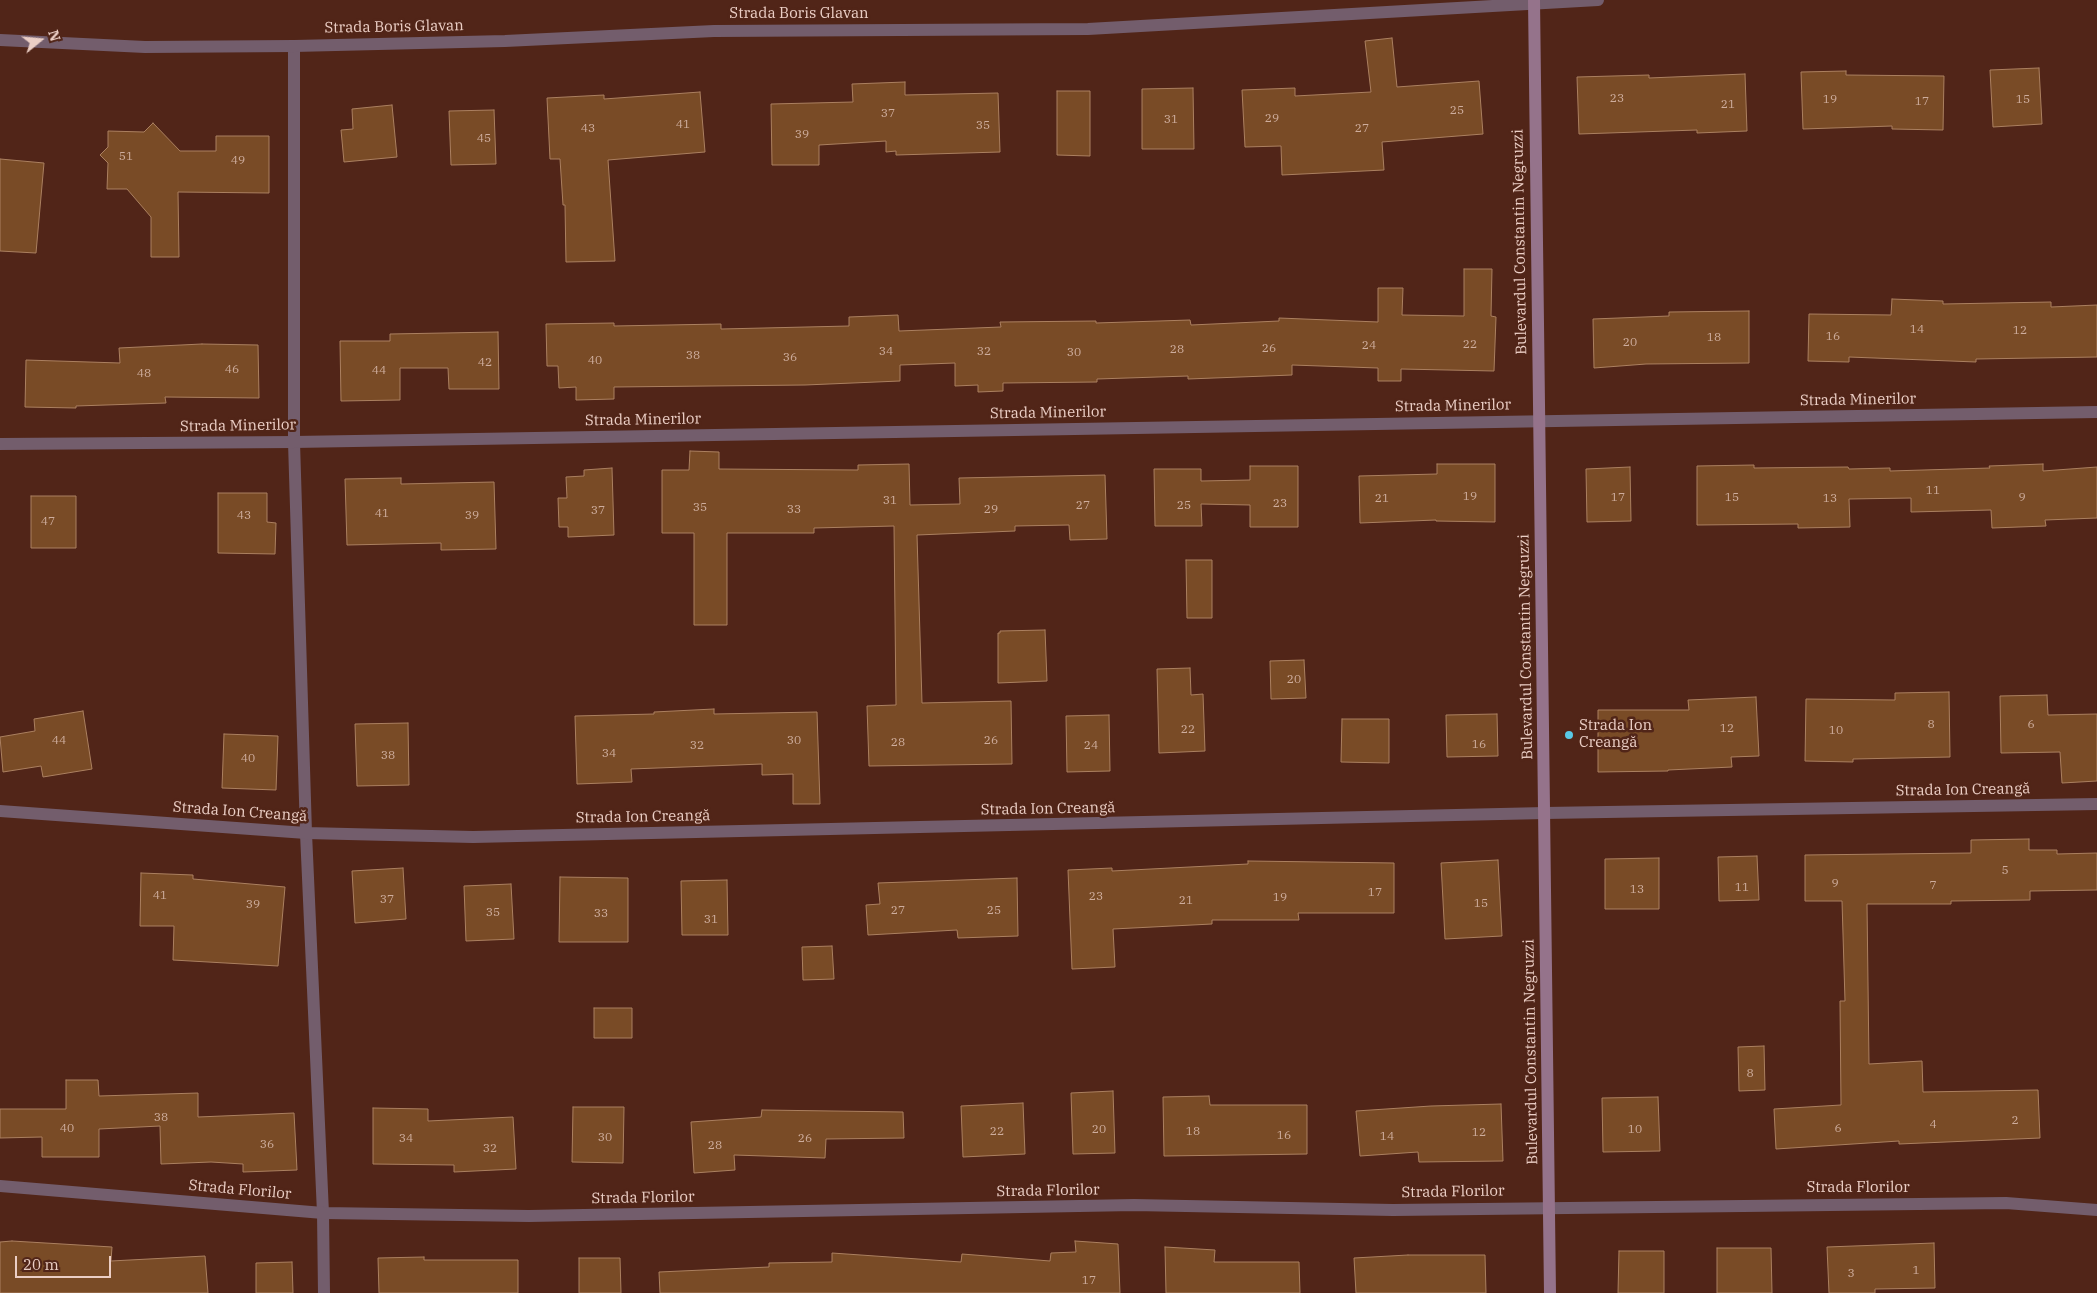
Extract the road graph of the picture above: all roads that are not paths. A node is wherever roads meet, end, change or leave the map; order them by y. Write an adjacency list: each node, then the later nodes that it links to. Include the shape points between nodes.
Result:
1 (1598, 0): 2 (street, Strada Boris Glavan)
2 (1534, 1): 4 (street, Strada Boris Glavan, via 1088,29 714,31 505,41); 6 (street, Bulevardul Constantin Negruzzi)
3 (0, 40): 4 (street, Strada Boris Glavan, via 145,47)
4 (294, 46): 7 (street)
5 (2097, 412): 6 (street, Strada Minerilor)
6 (1538, 421): 7 (street, Strada Minerilor); 11 (street, Bulevardul Constantin Negruzzi)
7 (294, 442): 8 (street, Strada Minerilor); 12 (street)
8 (0, 444)
9 (2097, 804): 11 (street, Strada Ion Creangă)
10 (0, 811): 12 (street, Strada Ion Creangă)
11 (1545, 813): 12 (street, Strada Ion Creangă, via 483,837); 14 (street, Bulevardul Constantin Negruzzi)
12 (306, 833): 16 (street)
13 (0, 1186): 16 (street, Strada Florilor)
14 (1549, 1207): 15 (street, Strada Florilor, via 2006,1203); 16 (street, Strada Florilor, via 1393,1210 1134,1205 529,1216); 18 (street, Bulevardul Constantin Negruzzi)
15 (2097, 1210)
16 (323, 1213): 17 (street)
17 (324, 1293)
18 (1550, 1293)

